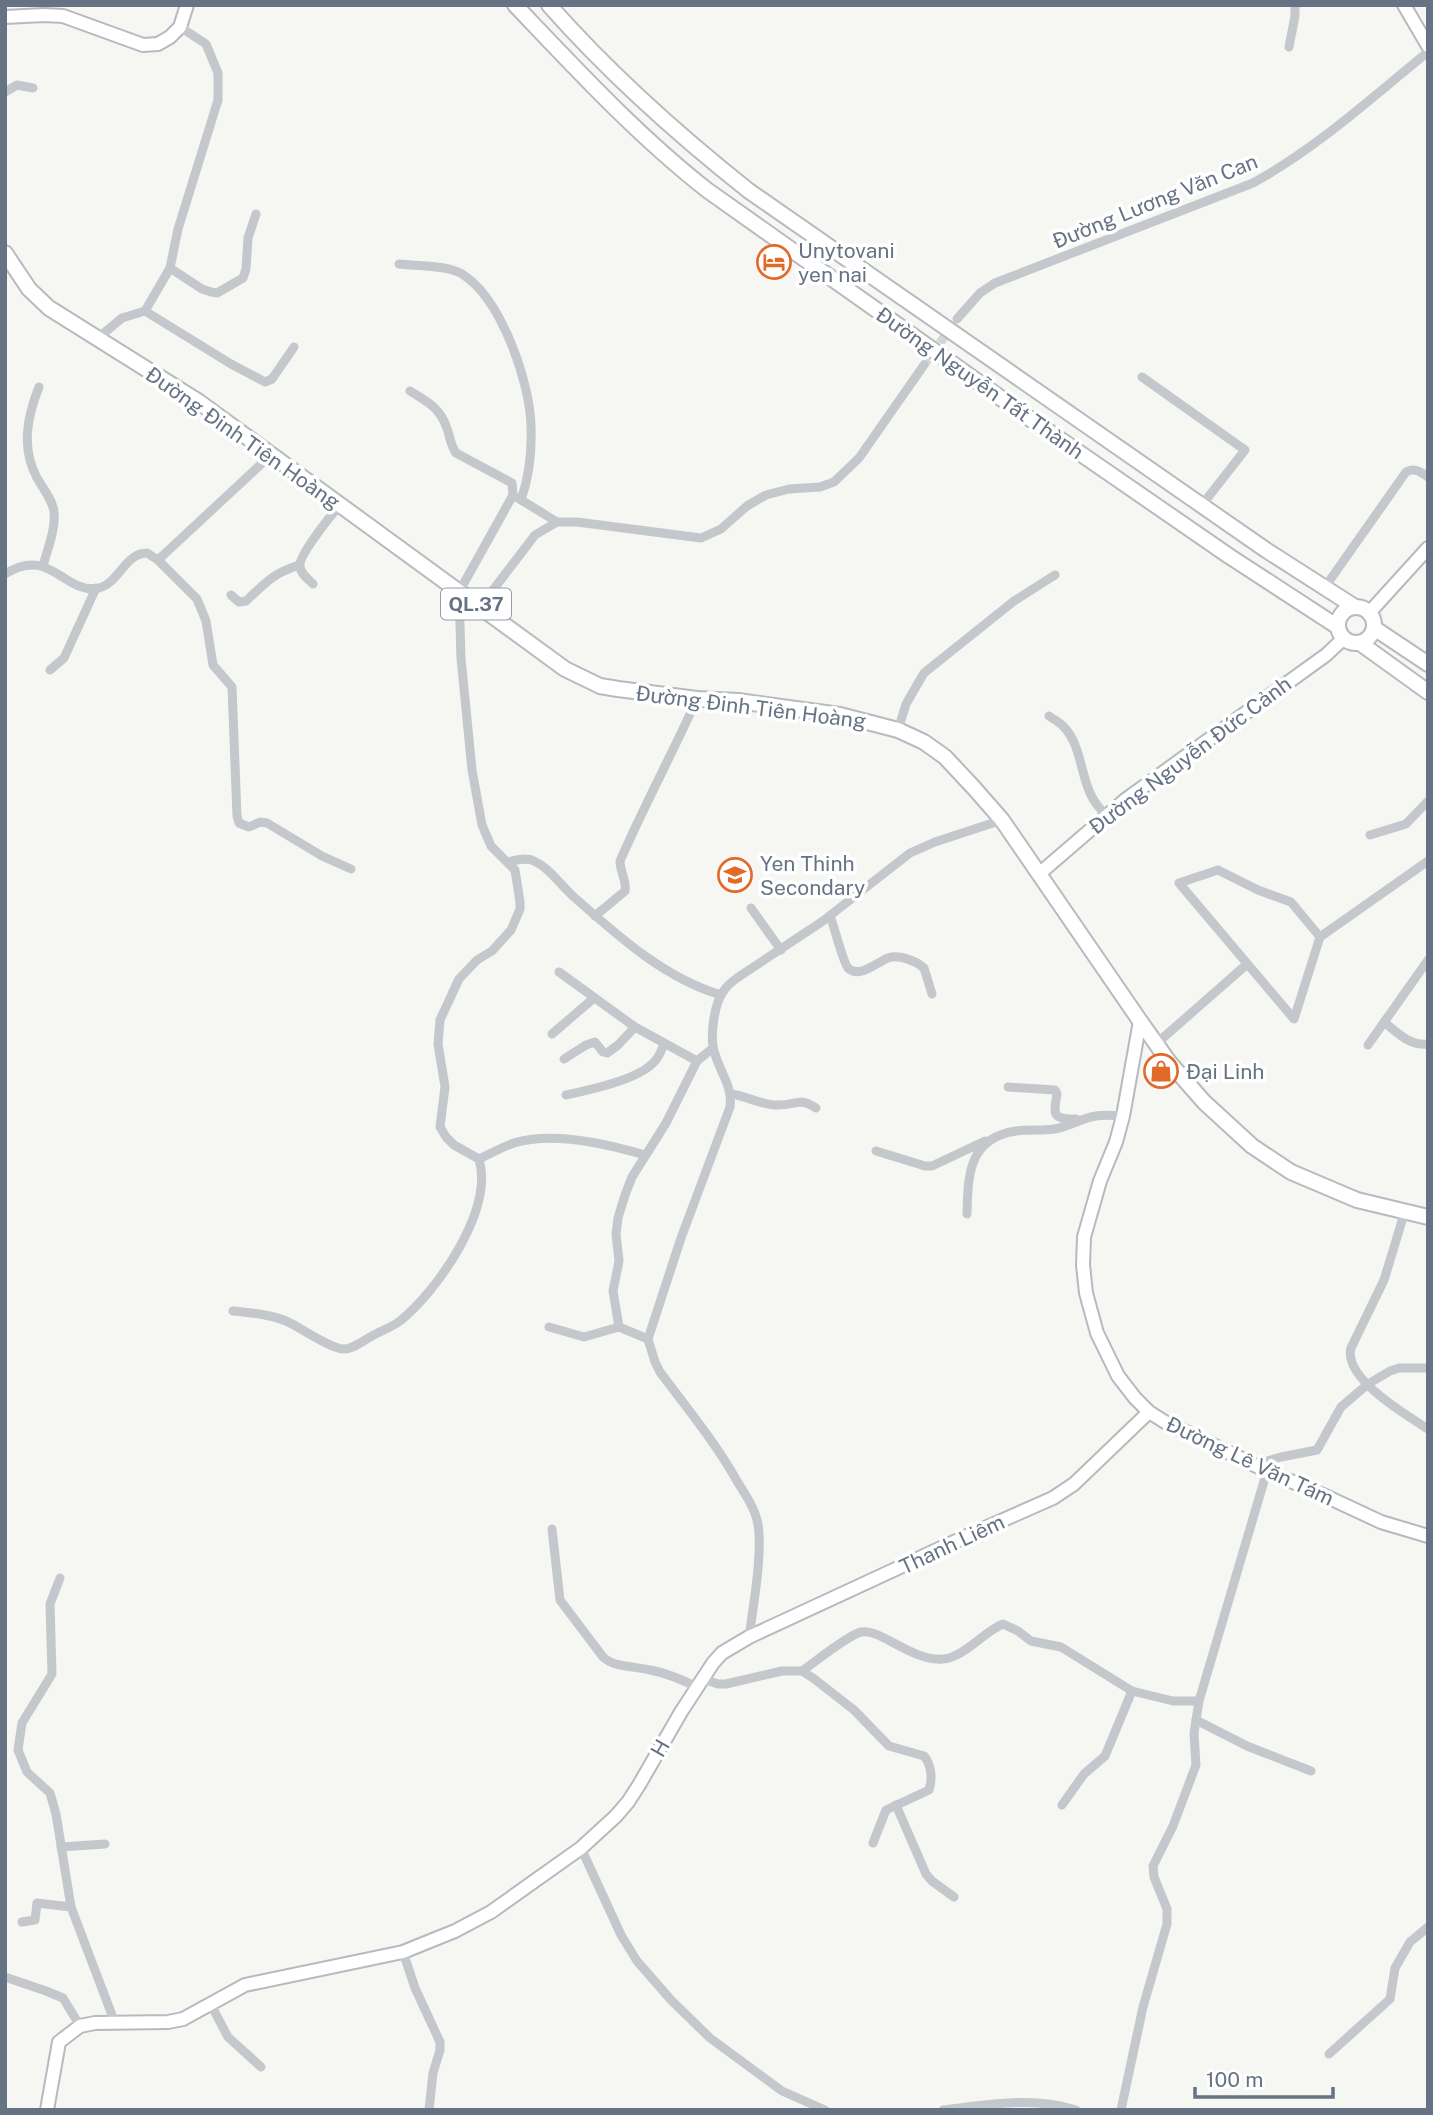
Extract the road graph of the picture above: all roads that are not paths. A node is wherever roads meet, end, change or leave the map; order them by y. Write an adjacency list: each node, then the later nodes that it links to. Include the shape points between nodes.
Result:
1 (187, 5): 7 (street)
2 (515, 5): 15 (main road, Đường Nguyễn Tất Thành, via 646,139)
3 (549, 5): 14 (main road, Đường Nguyễn Tất Thành, via 660,118)
4 (1295, 5): 9 (street)
5 (1404, 5): 8 (street)
6 (5, 17): 7 (street, via 63,16 143,46 158,44)
7 (180, 27): 18 (street, via 206,44 219,88)
8 (1428, 46)
9 (1289, 47)
10 (1428, 52): 20 (street, Đường Lương Văn Can, via 1282,167 1253,183 995,283)
11 (33, 88): 12 (street, via 17,85)
12 (5, 92)
13 (256, 214): 18 (street, via 243,278 217,293 202,289)
14 (786, 219): 15 (main road); 27 (main road, Đường Nguyễn Tất Thành)
15 (772, 237): 28 (main road, Đường Nguyễn Tất Thành)
16 (5, 253): 21 (main road, Đường Đinh Tiên Hoàng / QL.37, via 37,298)
17 (399, 264): 31 (street, via 463,274 492,305 503,325 528,397 531,426 528,481)
18 (170, 268): 19 (street)
19 (145, 311): 21 (street, via 122,318); 22 (street, via 265,382 272,379)
20 (957, 319)
21 (97, 338): 29 (main road, Đường Đinh Tiên Hoàng / QL.37, via 200,402)
22 (294, 346)
23 (924, 365): 34 (street, via 859,458 838,480 766,495 714,534 691,538)
24 (1142, 377): 33 (street, via 1245,450)
25 (39, 387): 38 (street, via 27,432 32,468 54,510)
26 (410, 391): 31 (street, via 436,407 456,453 512,483)
27 (1043, 396): 28 (main road); 33 (main road, Đường Nguyễn Tất Thành)
28 (1029, 418): 50 (main road, Đường Nguyễn Tất Thành)
29 (272, 454): 32 (main road, Đường Đinh Tiên Hoàng / QL.37); 36 (street)
30 (1428, 477): 42 (street, via 1416,470 1406,472)
31 (517, 498): 34 (street); 44 (street)
32 (340, 505): 37 (street, via 320,528); 44 (main road, Đường Đinh Tiên Hoàng / QL.37)
33 (1202, 505): 42 (main road, Đường Nguyễn Tất Thành)
34 (557, 522): 46 (street, via 535,535)
35 (1428, 548): 48 (street)
36 (158, 560): 43 (street, via 147,553 136,554); 64 (street, via 197,599 206,621 213,665 232,687 239,823 249,827 267,823)
37 (299, 565): 41 (street); 45 (street, via 267,580 246,601)
38 (43, 566): 39 (street, via 24,564); 43 (street)
39 (5, 574)
40 (1055, 575): 57 (street, via 1014,601 924,673 906,704)
41 (313, 584)
42 (1325, 587): 47 (main road, Đường Nguyễn Tất Thành)
43 (96, 588): 53 (street, via 64,658)
44 (459, 592): 46 (main road, Đường Đinh Tiên Hoàng / QL.37); 63 (street, via 472,770 486,835)
45 (231, 596)
46 (480, 607): 55 (main road, Đường Đinh Tiên Hoàng / QL.37, via 565,669 600,686)
47 (1355, 607): 48 (main road); 50 (main road, via 1342,613)
48 (1369, 613): 49 (main road)
49 (1374, 628): 51 (main road); 52 (main road)
50 (1340, 633): 51 (main road, via 1352,643); 59 (street, Đường Nguyễn Đức Cảnh, via 1325,655)
51 (1360, 643): 54 (main road)
52 (1428, 664)
53 (50, 670)
54 (1428, 692)
55 (698, 699): 57 (main road, Đường Đinh Tiên Hoàng / QL.37, via 840,715); 67 (street, via 620,861 625,891)
56 (1049, 716): 59 (street, via 1071,736 1090,793)
57 (898, 730): 60 (main road, Đường Đinh Tiên Hoàng / QL.37, via 945,757)
58 (1428, 801): 61 (street, via 1406,824)
59 (1107, 814): 65 (street, Đường Nguyễn Đức Cảnh)
60 (1002, 820): 65 (main road, Đường Đinh Tiên Hoàng / QL.37); 68 (street, via 911,853)
61 (1370, 835)
62 (1428, 861): 69 (street)
63 (508, 862): 67 (street, via 533,860); 97 (street, via 518,879 517,919 492,951 459,979 443,1011 438,1036 445,1087 440,1127 446,1138)
64 (351, 869)
65 (1039, 874): 77 (main road, Đường Đinh Tiên Hoàng / QL.37)
66 (751, 908): 70 (street)
67 (595, 916): 74 (street, via 642,954 689,983)
68 (830, 916): 70 (street); 75 (street, via 848,968 864,970 890,958 912,960 924,968)
69 (1320, 937): 72 (street, via 1293,1019); 72 (street, via 1291,902 1218,870 1179,883)
70 (780, 950): 74 (street, via 737,978)
71 (1428, 960): 78 (street)
72 (1246, 965): 82 (street)
73 (559, 972): 76 (street)
74 (721, 995): 85 (street)
75 (932, 995)
76 (594, 998): 79 (street); 80 (street)
77 (1140, 1021): 82 (main road, Đường Đinh Tiên Hoàng / QL.37); 92 (street, Đường Lê Văn Tám)
78 (1384, 1022): 83 (street, via 1408,1041); 84 (street)
79 (635, 1027): 81 (street); 86 (street, via 607,1053 595,1042)
80 (552, 1034)
81 (664, 1044): 87 (street); 90 (street, via 642,1071)
82 (1156, 1044): 98 (main road, Đường Đinh Tiên Hoàng / QL.37, via 1204,1102 1274,1162 1324,1188)
83 (1428, 1044)
84 (1368, 1045)
85 (713, 1048): 87 (street); 89 (street)
86 (564, 1059)
87 (697, 1061): 96 (street)
88 (1008, 1087): 93 (street, via 1055,1090 1055,1115)
89 (731, 1094): 91 (street, via 773,1105 801,1101); 104 (street)
90 (566, 1095)
91 (816, 1108)
92 (1123, 1116): 93 (street); 107 (street, Đường Lê Văn Tám, via 1084,1237 1083,1265 1097,1333 1118,1376)
93 (1082, 1119): 94 (street, via 1058,1129 1011,1132)
94 (993, 1139): 95 (street, via 932,1166); 99 (street, via 980,1149 971,1166)
95 (876, 1151)
96 (645, 1156): 97 (street, via 585,1140 541,1140 515,1143); 103 (street, via 632,1177 618,1218 619,1261 612,1292)
97 (479, 1159): 101 (street, via 481,1195 465,1239 443,1274 398,1322 345,1349 272,1316)
98 (1405, 1211): 100 (main road, Đường Đinh Tiên Hoàng / QL.37); 106 (street, via 1384,1280 1350,1352 1350,1361)
99 (967, 1214)
100 (1428, 1217)
101 (233, 1311)
102 (549, 1327): 103 (street, via 584,1337)
103 (619, 1327): 104 (street)
104 (648, 1339): 114 (street, via 660,1372 717,1446 753,1508 758,1545)
105 (1428, 1368): 106 (street, via 1399,1368)
106 (1367, 1384): 108 (street); 109 (street, via 1344,1403 1317,1450)
107 (1149, 1412): 109 (street, Đường Lê Văn Tám); 114 (street, Thanh Liêm, via 1054,1498)
108 (1428, 1429)
109 (1254, 1465): 110 (street, Đường Lê Văn Tám)
110 (1267, 1471): 112 (street, Đường Lê Văn Tám, via 1381,1522); 119 (street)
111 (552, 1529): 117 (street, via 560,1600 603,1657 611,1663)
112 (1428, 1536)
113 (60, 1578): 126 (street, via 50,1604 52,1674 22,1723 18,1750 27,1772 50,1793)
114 (749, 1637): 115 (street, Thanh Liêm)
115 (734, 1645): 117 (street, H, via 713,1663)
116 (802, 1671): 117 (street, via 726,1684); 118 (street, via 857,1633 869,1632 919,1657 942,1660 1003,1624 1031,1641 1061,1647); 122 (street, via 854,1710 889,1746 919,1753 928,1760 929,1790)
117 (700, 1683): 127 (street, H, via 628,1802)
118 (1132, 1691): 119 (street, via 1173,1701); 123 (street, via 1105,1756 1084,1774)
119 (1199, 1701): 120 (street)
120 (1196, 1720): 121 (street); 144 (street, via 1196,1765 1153,1867 1167,1909 1167,1924)
121 (1311, 1771)
122 (896, 1805): 124 (street, via 884,1813); 128 (street, via 926,1874)
123 (1062, 1805)
124 (873, 1843)
125 (106, 1844): 126 (street)
126 (61, 1847): 129 (street)
127 (580, 1848): 132 (street, H, via 491,1912); 141 (street, via 621,1935 671,2000 710,2038 782,2091)
128 (954, 1896)
129 (71, 1907): 130 (street, via 37,1903 35,1920); 135 (street)
130 (22, 1922)
131 (1428, 1927): 137 (street, via 1410,1942 1395,1968 1390,2000)
132 (403, 1952): 134 (street, H, via 245,1985); 140 (street, via 439,2038)
133 (5, 1978): 136 (street, via 63,1998)
134 (210, 2003): 135 (street, H, via 183,2019); 138 (street, via 228,2036)
135 (114, 2023): 136 (street, H)
136 (80, 2026): 139 (street, via 59,2042)
137 (1329, 2054)
138 (261, 2067)
139 (47, 2110)
140 (429, 2110)
141 (825, 2110)
142 (943, 2110): 143 (street, via 1019,2102)
143 (1076, 2110)
144 (1121, 2110)

